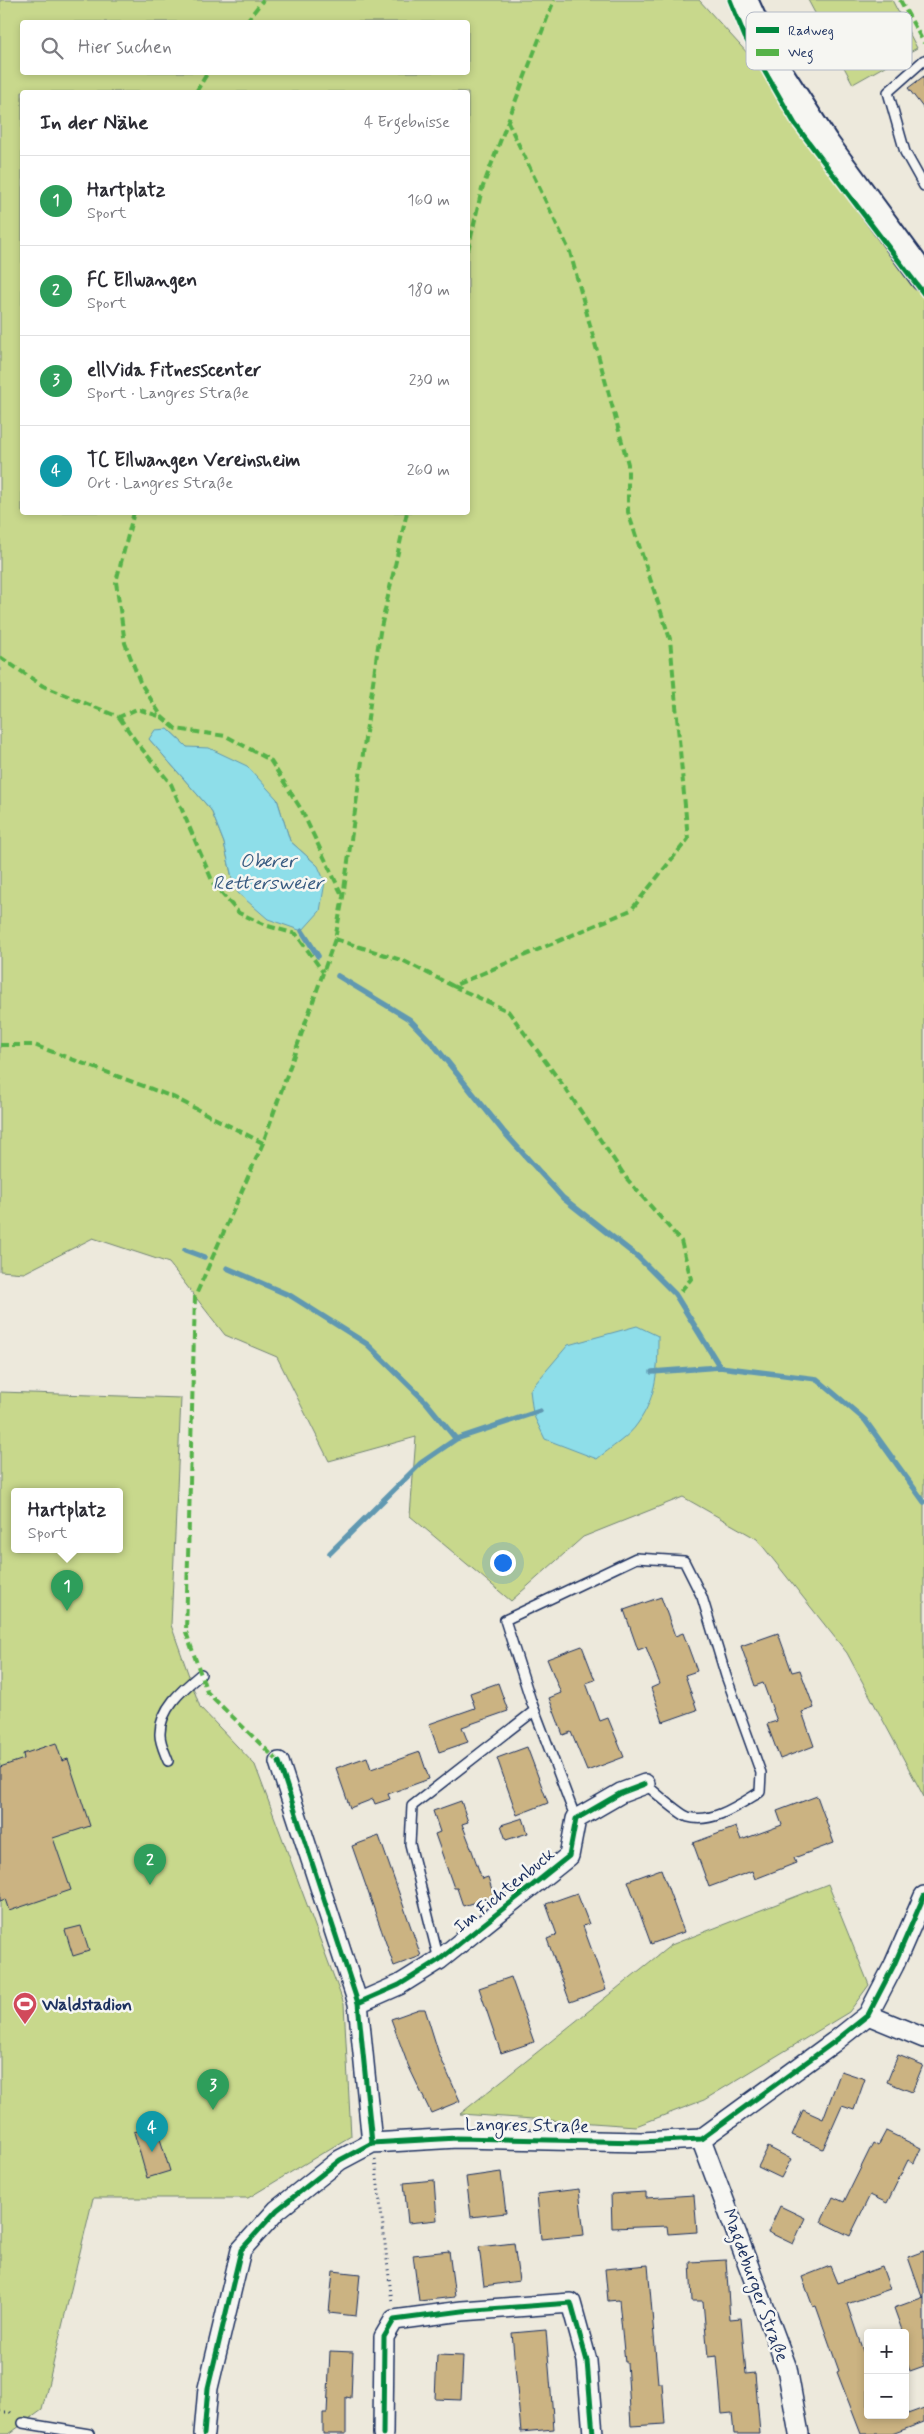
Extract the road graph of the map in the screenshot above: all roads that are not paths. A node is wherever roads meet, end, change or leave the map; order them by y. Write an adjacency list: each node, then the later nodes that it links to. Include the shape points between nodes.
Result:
1 (744, 0): 2 (main road)
2 (749, 12)
3 (924, 60): 5 (lane, via 888,92 905,152)
4 (778, 70): 6 (main road, via 820,135)
5 (924, 186)
6 (919, 268)
7 (201, 1674): 9 (lane, via 178,1694 163,1717 160,1735)
8 (534, 1710): 11 (lane, via 505,1620 636,1558 684,1560 702,1597 726,1676 762,1774 760,1792 711,1817 688,1817); 12 (lane); 14 (lane, via 412,1806 410,1844)
9 (168, 1762)
10 (279, 1762): 15 (street)
11 (645, 1784): 12 (street, via 621,1793)
12 (576, 1819): 14 (street, Im Fichtenbuck, via 569,1856)
13 (924, 1896): 16 (street)
14 (439, 1960): 15 (street, Im Fichtenbuck, via 400,1985)
15 (358, 2002): 19 (street)
16 (868, 2015): 17 (street); 18 (street)
17 (924, 2038)
18 (701, 2139): 19 (street, Langres Straße, via 641,2142 457,2138); 25 (street, Magdeburger Straße, via 787,2368)
19 (372, 2143): 22 (street, Langres Straße, via 340,2160 277,2210 241,2250 208,2388)
20 (23, 2423): 21 (lane)
21 (89, 2434)
22 (204, 2434)
23 (384, 2434): 24 (street, via 384,2337 394,2320 570,2303 587,2360)
24 (593, 2434)
25 (799, 2434)

